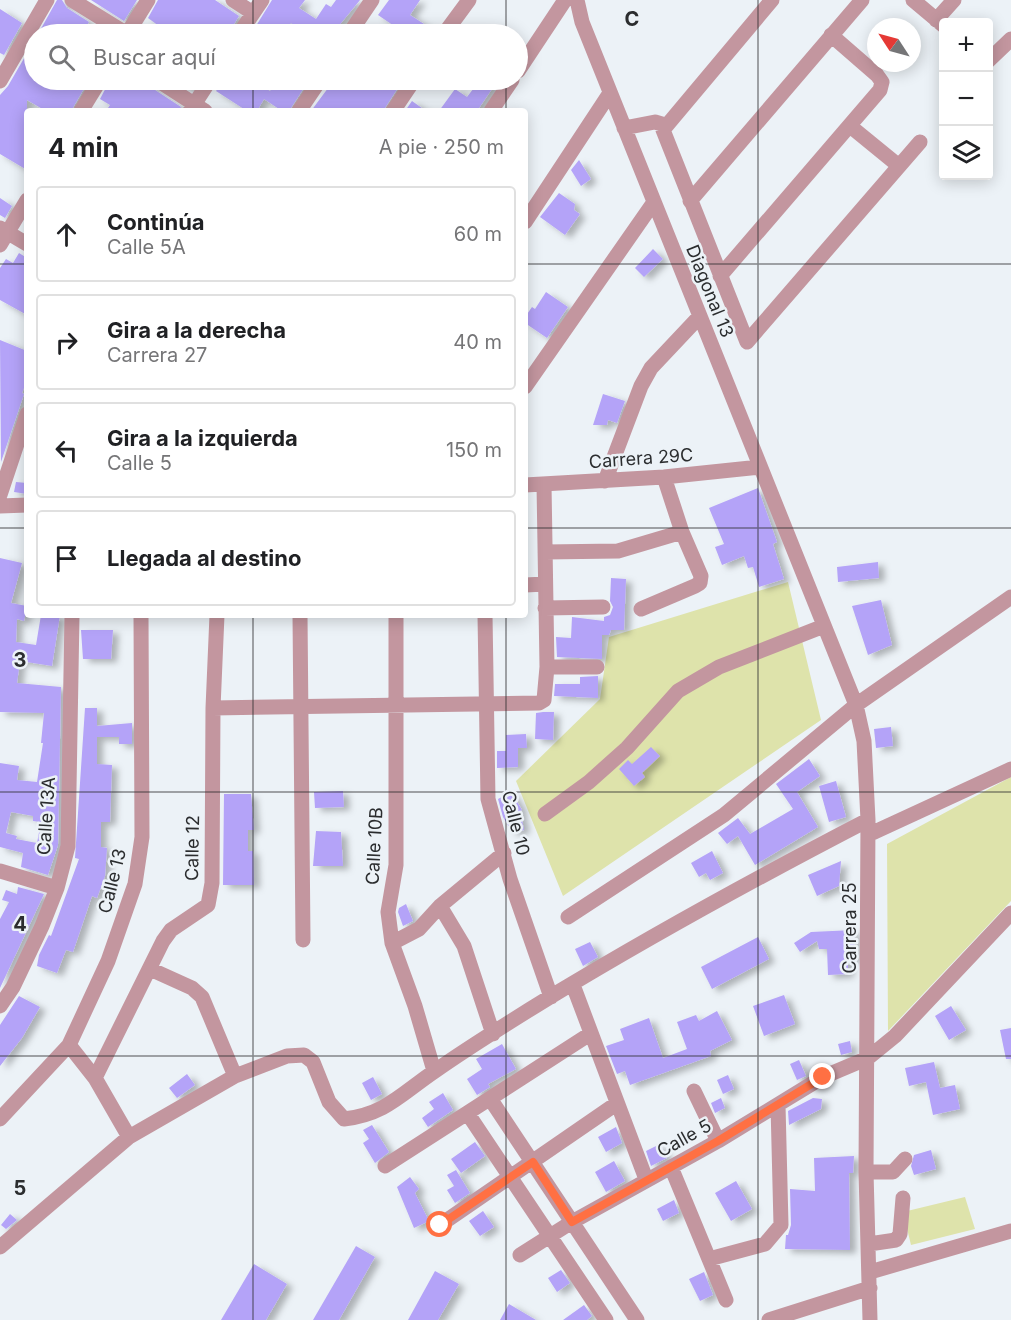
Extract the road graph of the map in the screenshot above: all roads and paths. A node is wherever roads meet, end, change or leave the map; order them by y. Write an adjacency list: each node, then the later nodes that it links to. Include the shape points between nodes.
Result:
1 (47, 0): 17 (street)
2 (72, 0): 18 (street)
3 (148, 0): 19 (street)
4 (232, 0): 14 (street)
5 (262, 0): 14 (street)
6 (372, 0): 21 (street)
7 (469, 0): 22 (street)
8 (565, 0): 26 (street)
9 (577, 0): 35 (street, Diagonal 13)
10 (772, 0): 41 (street)
11 (862, 0): 23 (street)
12 (913, 0): 16 (street)
13 (954, 0): 15 (street)
14 (253, 14): 20 (street)
15 (943, 18)
16 (939, 22)
17 (33, 24)
18 (111, 24)
19 (133, 24)
20 (246, 24)
21 (356, 24)
22 (451, 24)
23 (831, 35): 42 (street, via 882,82 880,90); 46 (street)
24 (1011, 39): 27 (street)
25 (24, 40): 28 (street)
26 (528, 56)
27 (993, 56)
28 (0, 81)
29 (94, 90): 36 (street)
30 (171, 90): 37 (street)
31 (205, 90): 37 (street)
32 (313, 90): 38 (street)
33 (407, 90): 39 (street)
34 (505, 90): 40 (street)
35 (610, 93): 43 (street, Diagonal 13); 49 (street)
36 (83, 108)
37 (196, 108)
38 (301, 108)
39 (395, 108)
40 (493, 108)
41 (666, 125): 43 (street, via 655,122); 46 (street, via 666,138)
42 (850, 126): 45 (street); 52 (street)
43 (624, 128): 47 (street, Diagonal 13)
44 (920, 142): 45 (street)
45 (899, 166): 52 (street, via 747,342)
46 (690, 201): 52 (street)
47 (654, 202): 53 (street, Diagonal 13); 54 (street)
48 (24, 204): 50 (street)
49 (528, 217)
50 (3, 236): 51 (street)
51 (24, 243)
52 (720, 276)
53 (700, 316): 56 (street, Diagonal 13); 58 (street, via 651,368)
54 (528, 380)
55 (24, 423): 61 (street)
56 (760, 467): 57 (street, Carrera 29C); 68 (street, Diagonal 13)
57 (664, 477): 58 (street, Carrera 29C); 64 (street)
58 (604, 481): 59 (street, Carrera 29C)
59 (544, 484): 60 (street, Carrera 29C); 65 (street)
60 (528, 485)
61 (0, 495)
62 (24, 505): 63 (street)
63 (0, 506)
64 (682, 532): 65 (street, via 618,551); 72 (street, via 700,582)
65 (545, 552): 66 (street)
66 (545, 584): 67 (street); 70 (street)
67 (528, 585)
68 (811, 595): 79 (street, Carrera 25)
69 (1011, 597): 84 (street)
70 (545, 608): 71 (street); 80 (street)
71 (603, 608)
72 (641, 609)
73 (72, 618): 92 (street, Calle 13A, via 68,846)
74 (141, 618): 104 (street, Calle 13, via 142,837 135,884 108,961)
75 (217, 618): 86 (street, Calle 12)
76 (300, 618): 85 (street)
77 (396, 618): 83 (street, Calle 10B)
78 (484, 618): 82 (street, Calle 10)
79 (824, 626): 84 (street, Carrera 25); 88 (street, via 719,667 678,691 627,748)
80 (548, 667): 81 (street); 82 (street, via 544,700)
81 (597, 667)
82 (484, 704): 83 (street); 90 (street, Calle 10, via 488,800)
83 (397, 705): 85 (street); 97 (street, Calle 10B, via 396,866 388,912)
84 (856, 705): 89 (street, Carrera 25, via 864,741); 95 (street, via 724,815)
85 (300, 707): 86 (street); 96 (street)
86 (213, 708): 98 (street, Calle 12, via 213,884 208,905 171,930)
87 (1011, 769): 89 (street)
88 (545, 814)
89 (868, 828): 99 (street, via 732,891); 105 (street, Carrera 25)
90 (504, 853): 93 (street); 100 (street, Calle 10)
91 (0, 871): 92 (street)
92 (57, 888): 101 (street, Calle 13A, via 14,987)
93 (440, 906): 97 (street, via 418,929); 102 (street, via 464,946)
94 (1011, 913): 105 (street, Calle 5, via 895,1036)
95 (568, 917)
96 (303, 940)
97 (392, 943): 106 (street, Calle 10B)
98 (150, 969): 107 (street, via 192,988 202,997); 108 (street, Calle 12)
99 (573, 984): 100 (street); 103 (street)
100 (551, 997): 102 (street)
101 (0, 1006)
102 (493, 1034): 106 (street)
103 (590, 1034): 110 (street); 111 (street)
104 (69, 1045): 108 (street); 114 (street, Calle 13)
105 (868, 1058): 112 (street, Calle 5, via 823,1077); 121 (street, Carrera 25)
106 (435, 1071): 107 (street, via 367,1116 344,1119 329,1102 313,1062 304,1055 287,1056)
107 (235, 1076): 115 (street)
108 (95, 1078): 115 (street)
109 (694, 1091): 116 (street)
110 (491, 1100): 113 (street); 118 (street)
111 (616, 1104): 118 (street); 123 (street)
112 (778, 1105): 116 (street, Calle 5); 132 (street, via 781,1225 765,1244)
113 (468, 1114): 119 (street); 122 (street)
114 (0, 1119)
115 (129, 1137): 130 (street)
116 (718, 1141): 120 (street, Calle 5)
117 (905, 1159): 121 (street, via 893,1172)
118 (533, 1162): 122 (street); 125 (street)
119 (385, 1166)
120 (671, 1167): 123 (street, Calle 5); 132 (street)
121 (866, 1172): 129 (street, Carrera 25)
122 (510, 1176): 126 (street); 128 (street)
123 (646, 1179): 125 (street, Calle 5)
124 (903, 1198): 129 (street, via 896,1240)
125 (572, 1222): 128 (street, Calle 5); 137 (street)
126 (440, 1225)
127 (1011, 1231): 133 (street)
128 (550, 1238): 131 (street, Calle 5); 136 (street)
129 (869, 1245): 133 (street, Carrera 25)
130 (0, 1247)
131 (520, 1255)
132 (709, 1259): 135 (street)
133 (870, 1272): 134 (street, Carrera 25)
134 (870, 1288): 138 (street); 139 (street, Carrera 25)
135 (726, 1300)
136 (606, 1320)
137 (637, 1320)
138 (769, 1320)
139 (870, 1320)

